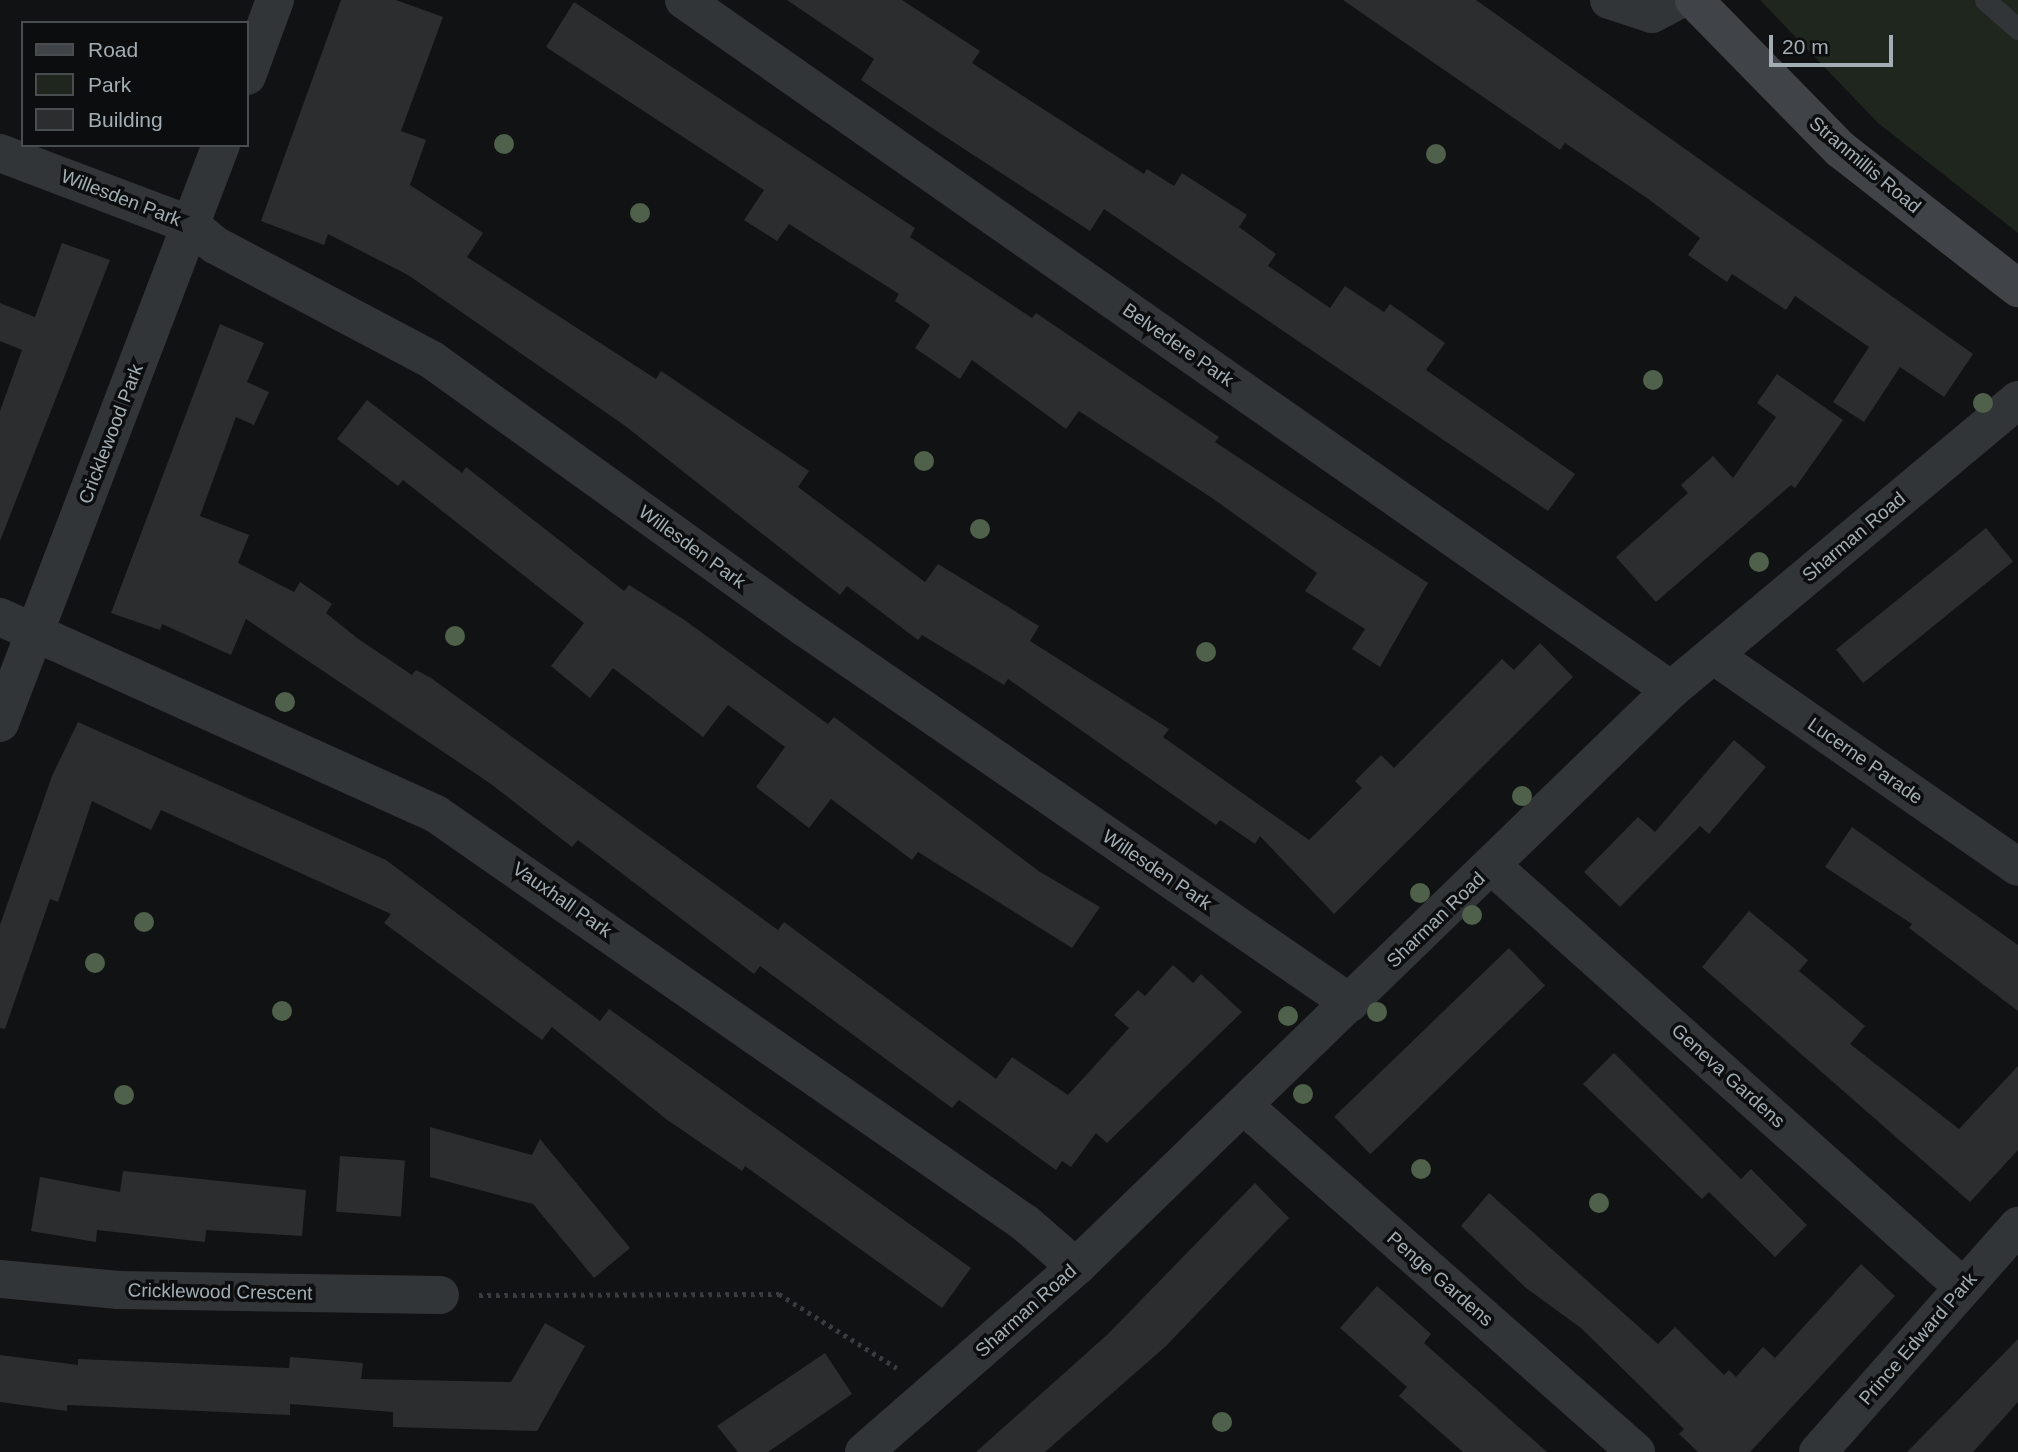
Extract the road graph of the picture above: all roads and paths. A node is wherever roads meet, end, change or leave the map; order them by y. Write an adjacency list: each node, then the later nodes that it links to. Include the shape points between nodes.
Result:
1 (275, 0): 8 (street)
2 (684, 0): 17 (street, Belvedere Park)
3 (1609, 0): 4 (street, via 1652,13)
4 (1678, 0)
5 (1694, 0): 12 (street, Stranmillis Road, via 1840,149)
6 (1985, 0): 7 (lane)
7 (2018, 30)
8 (248, 73)
9 (220, 147): 11 (street, Cricklewood Park)
10 (0, 153): 11 (street, Willesden Park)
11 (191, 225): 15 (street, Cricklewood Park); 21 (street, Willesden Park, via 215,244 432,360 804,627)
12 (2018, 288)
13 (2018, 400): 16 (street, Sharman Road)
14 (0, 617): 15 (street, Vauxhall Park)
15 (35, 631): 18 (street, Cricklewood Park); 24 (street, Vauxhall Park, via 436,814 1025,1223)
16 (1713, 655): 17 (street, Sharman Road); 20 (street, Lucerne Parade)
17 (1671, 690): 19 (street, Sharman Road)
18 (0, 723)
19 (1492, 866): 21 (street, Sharman Road); 26 (street, Geneva Gardens)
20 (2018, 867)
21 (1350, 1003): 22 (street, Sharman Road)
22 (1244, 1106): 24 (street, Sharman Road); 30 (street, Penge Gardens)
23 (2018, 1226): 26 (street, Prince Edward Park)
24 (1076, 1267): 28 (street, Sharman Road)
25 (0, 1279): 27 (street, Cricklewood Crescent, via 118,1290)
26 (1964, 1287): 31 (street, Prince Edward Park)
27 (440, 1295): 28 (path, via 779,1294)
28 (935, 1392): 29 (street, Sharman Road)
29 (864, 1452)
30 (1636, 1452)
31 (1818, 1452)

